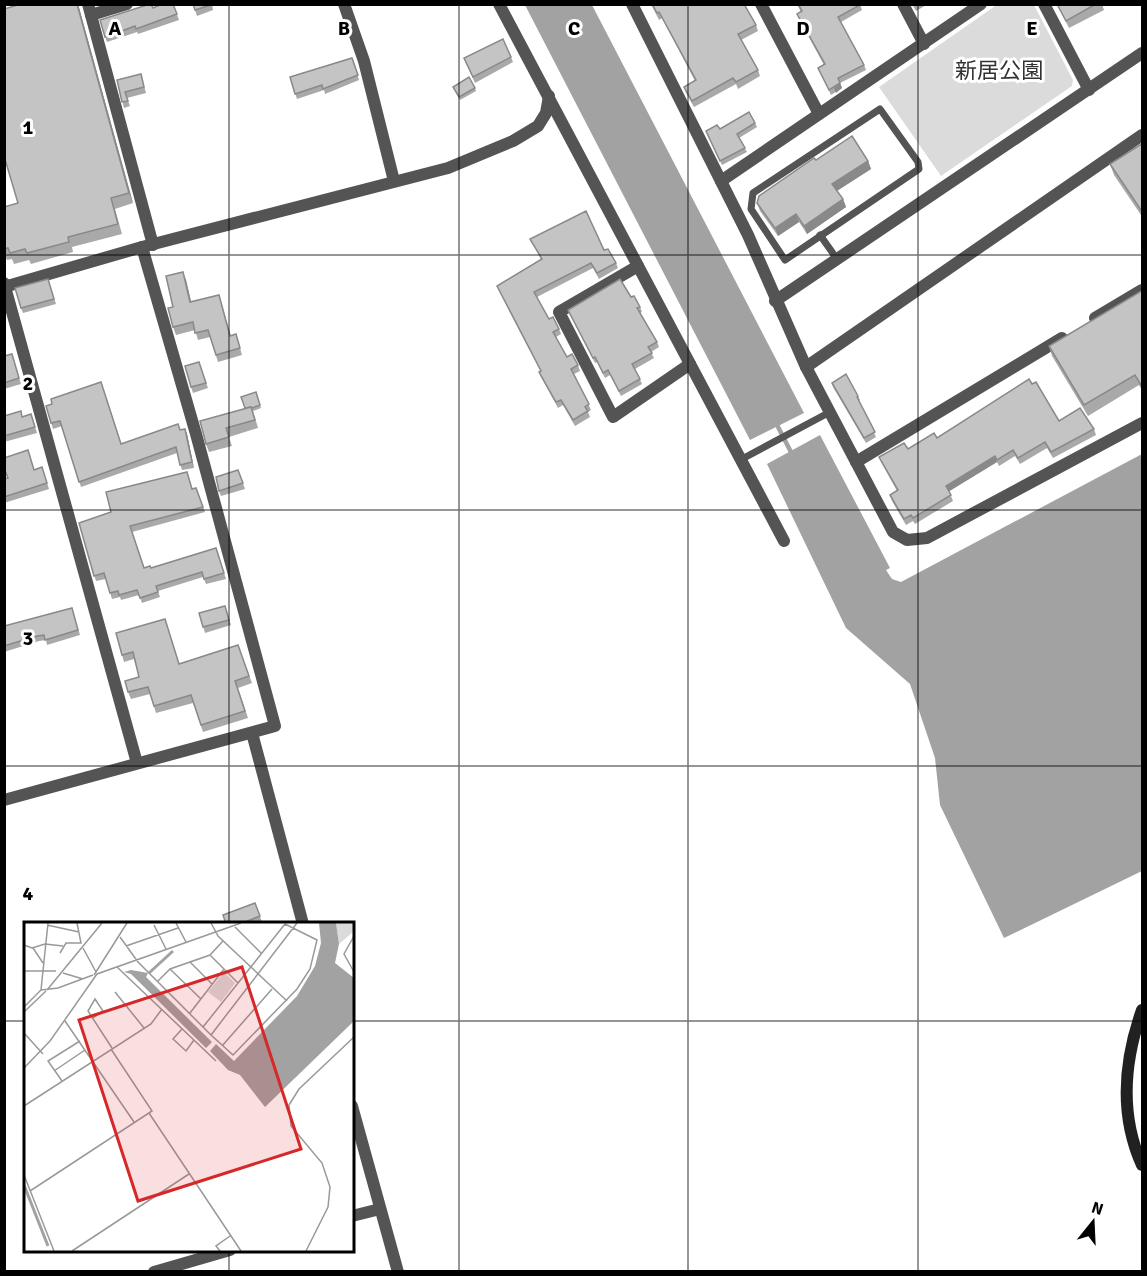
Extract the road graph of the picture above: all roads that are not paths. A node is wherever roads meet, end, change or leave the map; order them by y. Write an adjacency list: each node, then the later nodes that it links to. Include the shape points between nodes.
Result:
1 (127, 4): 9 (street)
2 (344, 4): 16 (street, via 364,61)
3 (499, 4): 13 (street)
4 (632, 4): 17 (street)
5 (761, 4): 14 (street)
6 (903, 4): 10 (street)
7 (981, 4): 10 (street)
8 (1044, 4): 12 (street)
9 (90, 10): 19 (street)
10 (924, 44): 14 (street)
11 (1143, 53): 12 (street)
12 (1089, 90): 20 (street)
13 (549, 96): 16 (street, via 546,113 538,126 513,141 448,168); 21 (street)
14 (819, 114): 17 (street)
15 (1143, 135): 26 (street)
16 (394, 181): 19 (street)
17 (721, 181): 24 (street)
18 (820, 236): 18 (lane, via 785,260 751,209 753,193 880,109 919,169); 20 (lane)
19 (147, 246): 22 (street); 32 (street, via 275,726)
20 (837, 259): 24 (street)
21 (638, 266): 25 (street); 25 (street, via 559,312 613,417)
22 (5, 285): 33 (street)
23 (1143, 290): 30 (street)
24 (775, 301): 26 (street)
25 (690, 364): 29 (street)
26 (806, 367): 27 (street)
27 (830, 412): 29 (lane); 30 (street)
28 (1143, 423): 30 (street, via 927,538 907,540 892,532)
29 (742, 459): 31 (street)
30 (856, 462)
31 (784, 541)
32 (252, 733): 33 (street); 35 (street)
33 (137, 763): 34 (street)
34 (4, 800)
35 (302, 922)
36 (1143, 1010): 38 (street, via 1131,1041 1126,1077 1127,1114)
37 (354, 1113): 39 (street)
38 (1143, 1165)
39 (380, 1209): 40 (street); 43 (street)
40 (354, 1216)
41 (226, 1252): 42 (street)
42 (154, 1272)
43 (398, 1272)

